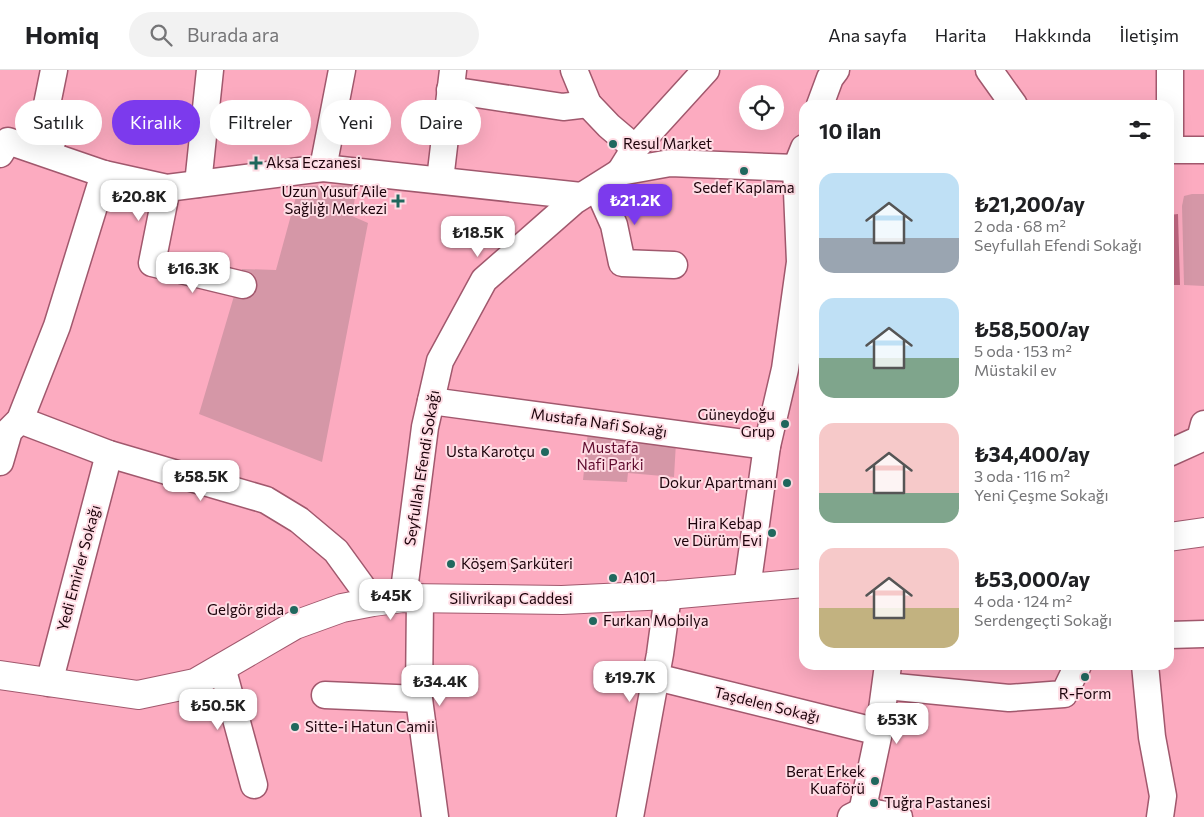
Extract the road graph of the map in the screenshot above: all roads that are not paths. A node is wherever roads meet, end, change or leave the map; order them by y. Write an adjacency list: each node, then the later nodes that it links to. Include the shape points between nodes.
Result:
1 (54, 70): 10 (street)
2 (210, 70): 24 (street)
3 (342, 70): 20 (street)
4 (574, 70): 14 (street)
5 (706, 70): 15 (street)
6 (836, 70): 11 (street)
7 (989, 70): 12 (street)
8 (1170, 70): 13 (street)
9 (451, 80): 14 (street, via 562,107); 23 (street)
10 (47, 100)
11 (822, 100)
12 (1010, 100)
13 (1170, 100)
14 (588, 104): 15 (street)
15 (635, 148): 21 (street)
16 (1174, 150): 17 (street)
17 (1204, 150)
18 (0, 154): 22 (street, via 8,141)
19 (799, 158): 21 (street, Seyfullah Efendi Sokağı, via 670,163)
20 (323, 168): 23 (street); 24 (street)
21 (620, 172): 26 (street, Seyfullah Efendi Sokağı)
22 (104, 174): 25 (street); 32 (street, via 57,326)
23 (440, 180): 26 (street)
24 (198, 184): 25 (street)
25 (167, 188): 29 (street, via 152,263)
26 (589, 191): 27 (street, via 614,225 622,263); 31 (street, Seyfullah Efendi Sokağı, via 484,280 440,361)
27 (674, 265)
28 (799, 280): 30 (street)
29 (242, 286)
30 (794, 368): 34 (street)
31 (431, 401): 34 (street, Mustafa Nafi Sokağı); 43 (street, Seyfullah Efendi Sokağı, via 425,427)
32 (20, 420): 36 (street, via 8,431); 37 (street)
33 (1204, 424): 35 (street, via 1200,439)
34 (767, 446): 41 (street)
35 (1174, 450)
36 (1, 453)
37 (109, 454): 44 (street, via 266,500 299,520 336,551); 53 (street, Yedi Emirler Sokağı)
38 (1204, 532): 39 (main road)
39 (1174, 537)
40 (799, 583): 41 (main road, Silivrikapı Caddesi)
41 (747, 588): 42 (main road, Silivrikapı Caddesi)
42 (668, 595): 43 (main road, Silivrikapı Caddesi, via 562,600); 52 (street)
43 (411, 598): 44 (main road, Silivrikapı Caddesi); 55 (street, Seyfullah Efendi Sokağı)
44 (373, 602): 47 (main road, Silivrikapı Caddesi, via 342,608 295,625)
45 (1174, 634): 46 (street)
46 (1204, 634)
47 (222, 667): 53 (main road, Silivrikapı Caddesi, via 194,683 138,696); 57 (street)
48 (1076, 670): 51 (street, via 1064,694 1009,698)
49 (1146, 670): 62 (street, via 1152,737 1163,796)
50 (0, 675): 53 (main road, Silivrikapı Caddesi)
51 (887, 676): 56 (street)
52 (656, 677): 56 (street, Taşdelen Sokağı); 60 (street)
53 (49, 683)
54 (325, 695): 55 (street)
55 (418, 699): 59 (street, Seyfullah Efendi Sokağı)
56 (879, 732): 58 (street)
57 (254, 785)
58 (859, 815): 61 (street)
59 (435, 817)
60 (630, 817)
61 (899, 817)
62 (1160, 817)

